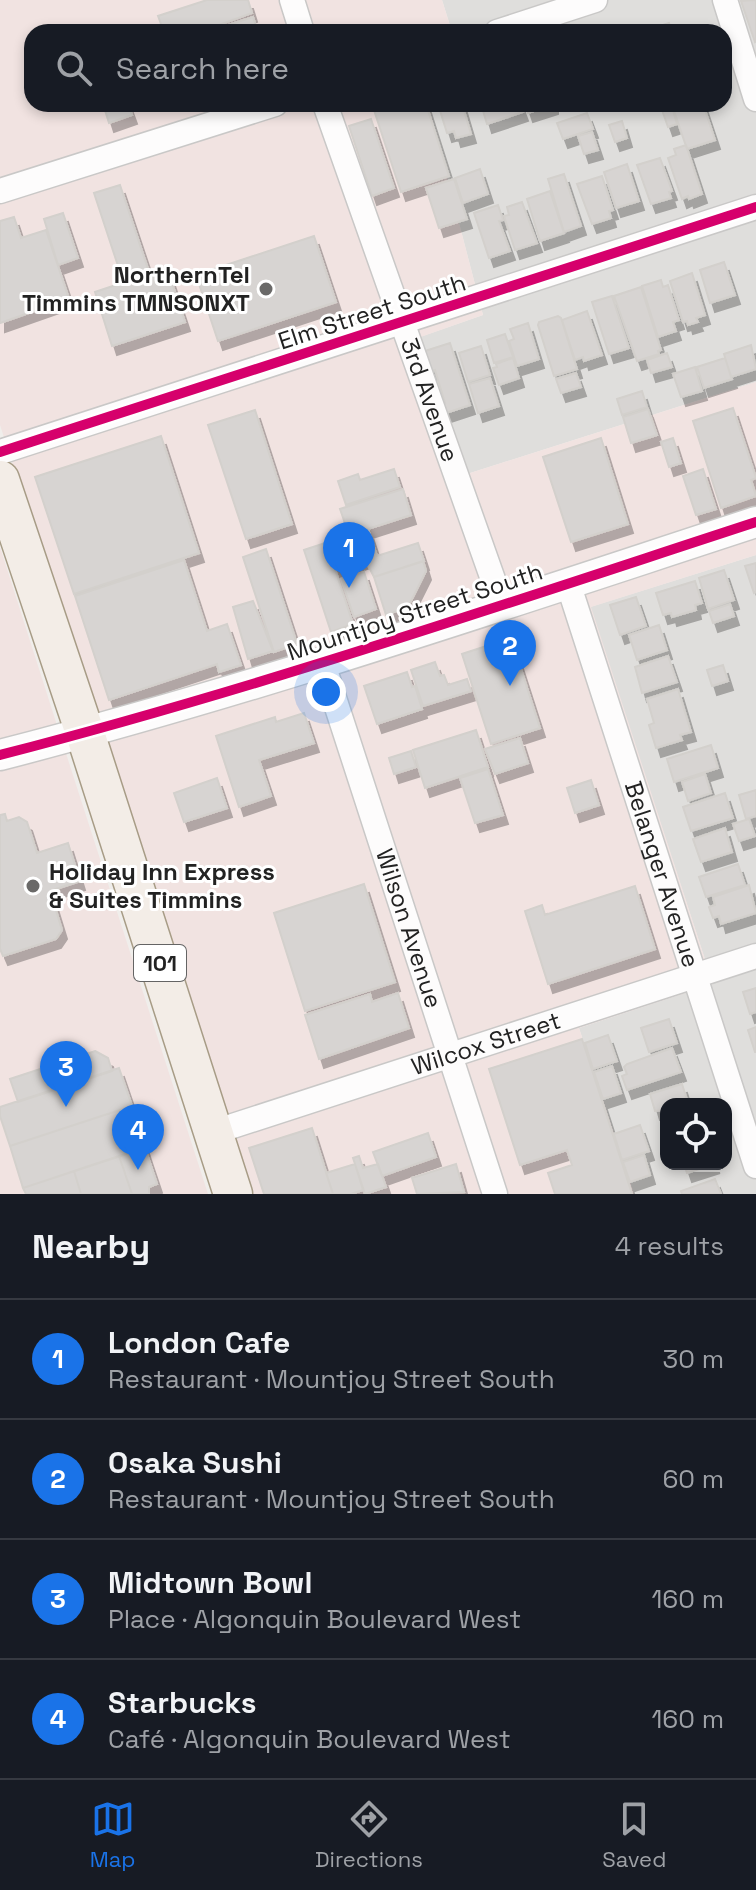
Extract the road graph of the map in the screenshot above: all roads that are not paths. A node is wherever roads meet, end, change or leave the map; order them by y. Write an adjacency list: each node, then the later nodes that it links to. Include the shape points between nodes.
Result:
1 (292, 0): 4 (street)
2 (595, 0): 5 (street)
3 (725, 0): 6 (street)
4 (300, 24)
5 (522, 24)
6 (756, 99)
7 (250, 112): 9 (street)
8 (328, 112): 11 (street, 3rd Avenue)
9 (0, 191)
10 (756, 207): 11 (street, Elm Street South)
11 (402, 324): 12 (street, Elm Street South); 16 (street, 3rd Avenue)
12 (0, 452)
13 (0, 480): 18 (main road, 101)
14 (756, 522): 15 (street, Mountjoy Street South)
15 (568, 583): 16 (street, Mountjoy Street South); 21 (street, Belanger Avenue)
16 (502, 605): 17 (street, Mountjoy Street South)
17 (323, 664): 18 (street, Mountjoy Street South); 22 (street, Wilson Avenue)
18 (85, 733): 19 (street, Mountjoy Street South); 23 (main road, 101)
19 (0, 755)
20 (756, 956): 21 (street, Wilcox Street)
21 (695, 975): 22 (street, Wilcox Street); 24 (street, Belanger Avenue)
22 (451, 1055): 23 (street, Wilcox Street); 26 (street, Wilson Avenue)
23 (214, 1132): 25 (main road, 101)
24 (756, 1166)
25 (233, 1194)
26 (495, 1194)

